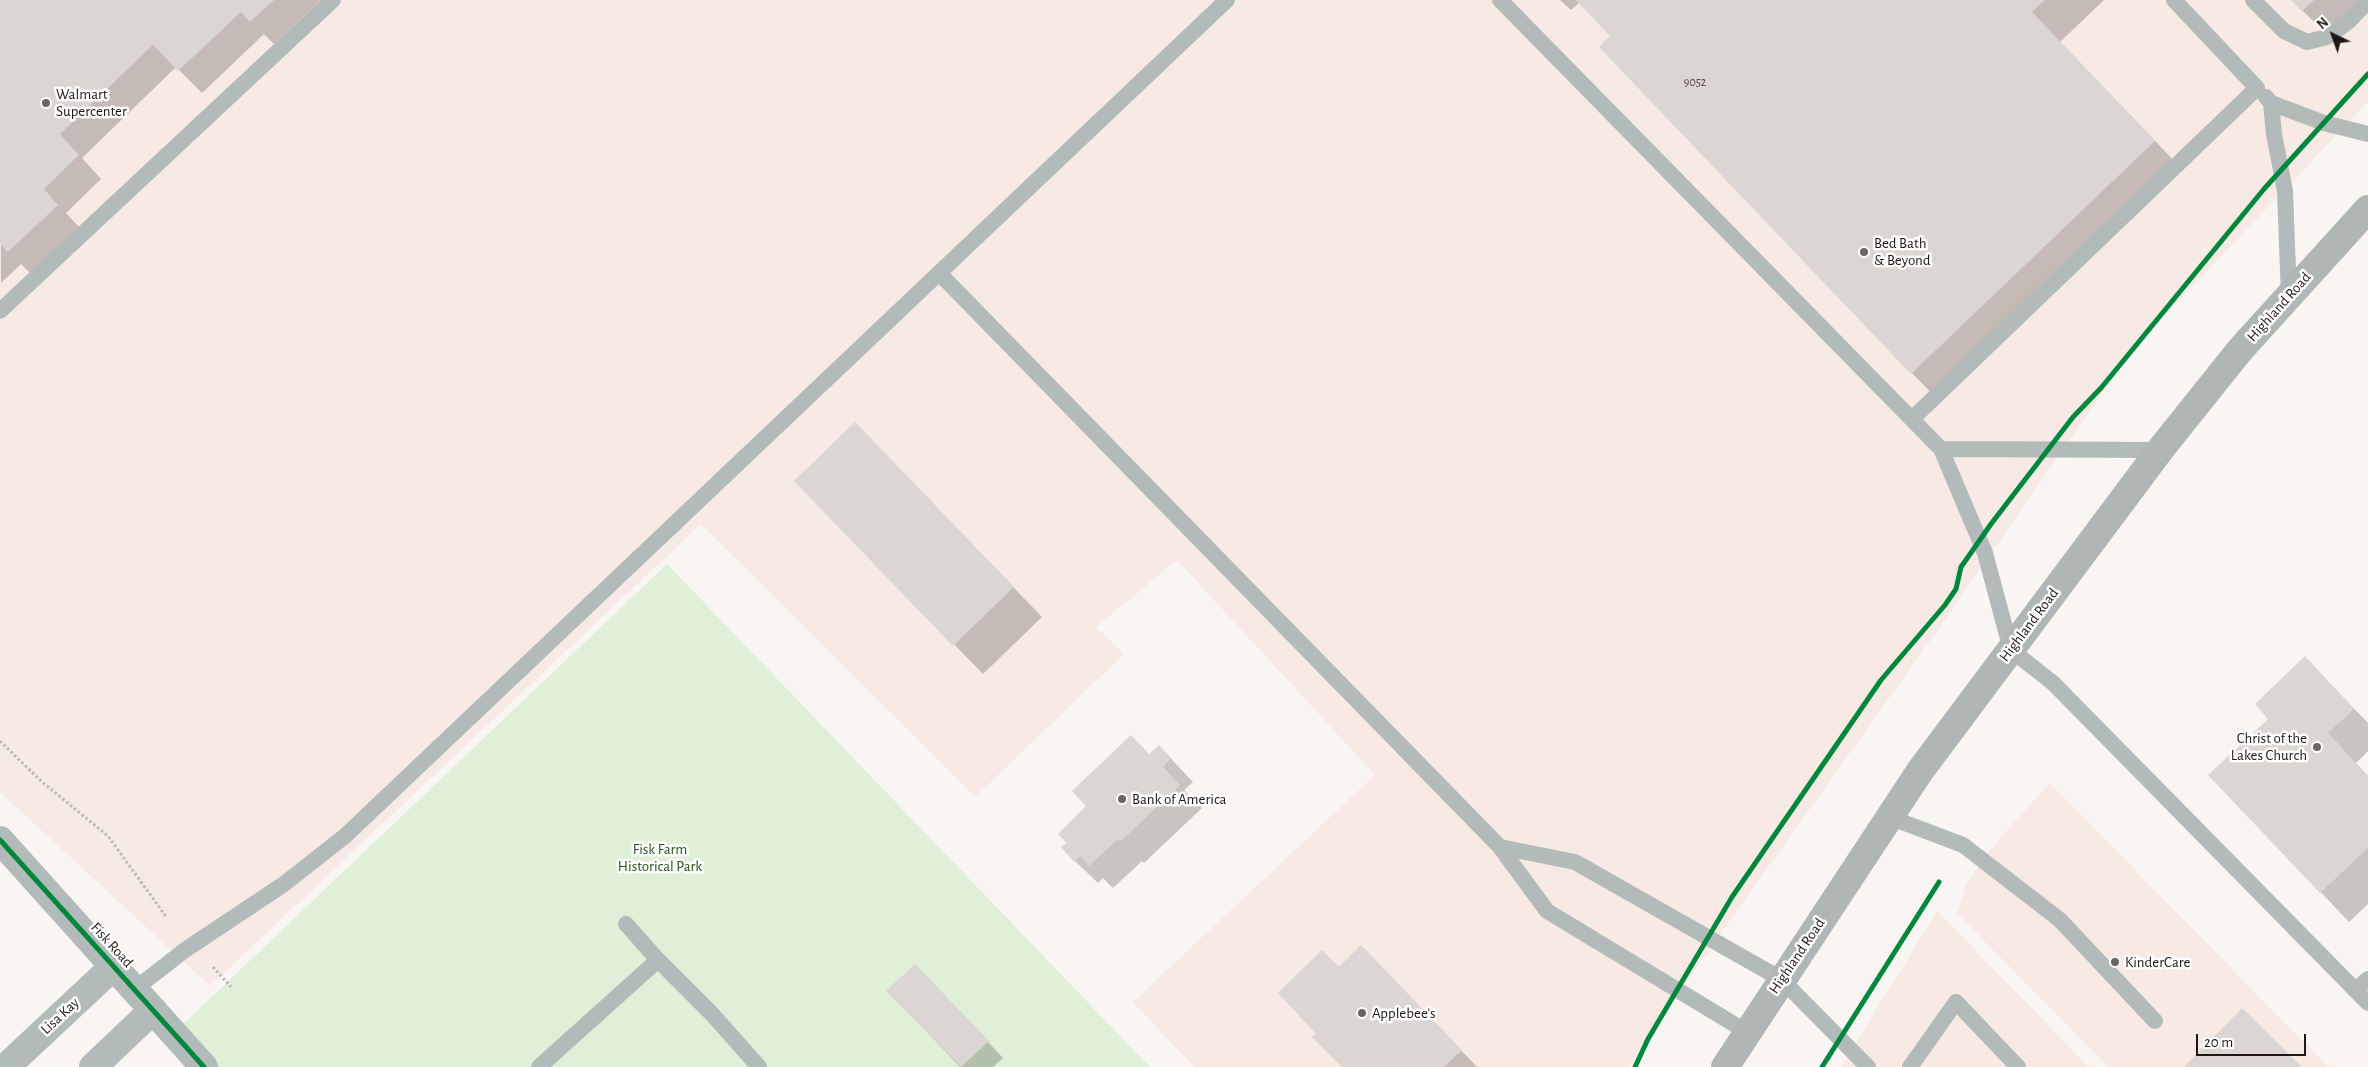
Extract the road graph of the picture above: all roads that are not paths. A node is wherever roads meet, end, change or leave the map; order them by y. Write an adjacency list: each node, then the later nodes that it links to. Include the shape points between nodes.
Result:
1 (333, 0): 13 (lane)
2 (1227, 0): 11 (lane)
3 (1500, 0): 14 (lane)
4 (2174, 0): 7 (lane)
5 (2253, 0): 6 (lane, via 2284,31 2308,42 2327,37)
6 (2368, 1)
7 (2258, 88): 8 (lane); 14 (lane)
8 (2271, 103): 9 (lane, via 2334,127); 12 (lane, via 2285,192)
9 (2368, 134)
10 (2368, 209): 12 (highway, Highland Road)
11 (939, 274): 20 (lane); 26 (lane, via 345,836 284,884 185,950)
12 (2289, 296): 16 (highway, Highland Road, via 2240,350)
13 (0, 311)
14 (1912, 419): 15 (lane)
15 (1941, 449): 16 (lane); 17 (lane, via 1985,553)
16 (2160, 450): 17 (highway, Highland Road)
17 (2011, 650): 18 (highway, Highland Road, via 1920,771); 27 (lane, via 2054,683)
18 (1889, 818): 24 (highway, Highland Road); 30 (lane, via 1963,845 2060,920)
19 (0, 840): 23 (street, Fisk Road)
20 (1500, 847): 24 (lane, via 1575,862); 31 (lane, via 1547,911)
21 (626, 924): 22 (lane)
22 (658, 960): 35 (lane); 36 (lane)
23 (114, 966): 26 (street, Fisk Road); 32 (street, Lisa Kay)
24 (1781, 979): 31 (highway, Highland Road); 38 (lane)
25 (2368, 979): 27 (lane)
26 (135, 989): 29 (street, Fisk Road)
27 (2355, 990): 28 (lane)
28 (2368, 1004)
29 (154, 1010): 33 (street); 34 (street, Fisk Road)
30 (2155, 1021)
31 (1747, 1032): 37 (highway, Highland Road)
32 (6, 1067)
33 (93, 1067)
34 (204, 1067)
35 (538, 1067)
36 (759, 1067)
37 (1725, 1067)
38 (1868, 1067)
39 (1910, 1067): 40 (lane, via 1956,1002)
40 (2018, 1067)

